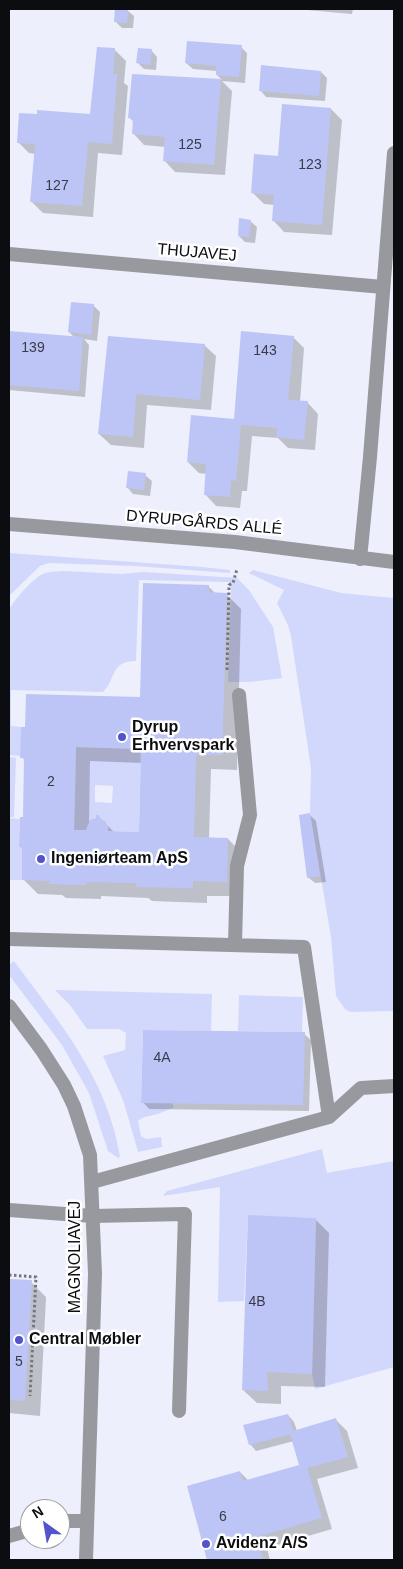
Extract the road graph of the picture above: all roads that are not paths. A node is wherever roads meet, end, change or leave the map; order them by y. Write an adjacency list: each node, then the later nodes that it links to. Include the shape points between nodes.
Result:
1 (394, 153): 3 (street)
2 (9, 254): 3 (street, THUJAVEJ)
3 (383, 287): 5 (street)
4 (9, 524): 5 (street, DYRUPGÅRDS ALLÉ, via 235,542)
5 (360, 559): 6 (street, DYRUPGÅRDS ALLÉ)
6 (394, 562)
7 (239, 695): 9 (street, via 250,815 237,866)
8 (9, 939): 9 (street)
9 (235, 945): 12 (street, via 304,946)
10 (9, 1006): 13 (street, MAGNOLIAVEJ, via 54,1067 74,1106 90,1155)
11 (394, 1086): 12 (street, via 361,1088)
12 (330, 1117): 13 (street)
13 (92, 1182): 15 (street, MAGNOLIAVEJ)
14 (9, 1210): 15 (street)
15 (93, 1216): 16 (street, via 185,1214); 17 (street, MAGNOLIAVEJ, via 95,1274)
16 (179, 1411)
17 (88, 1520): 18 (street); 19 (street, MAGNOLIAVEJ)
18 (70, 1521)
19 (86, 1560)

